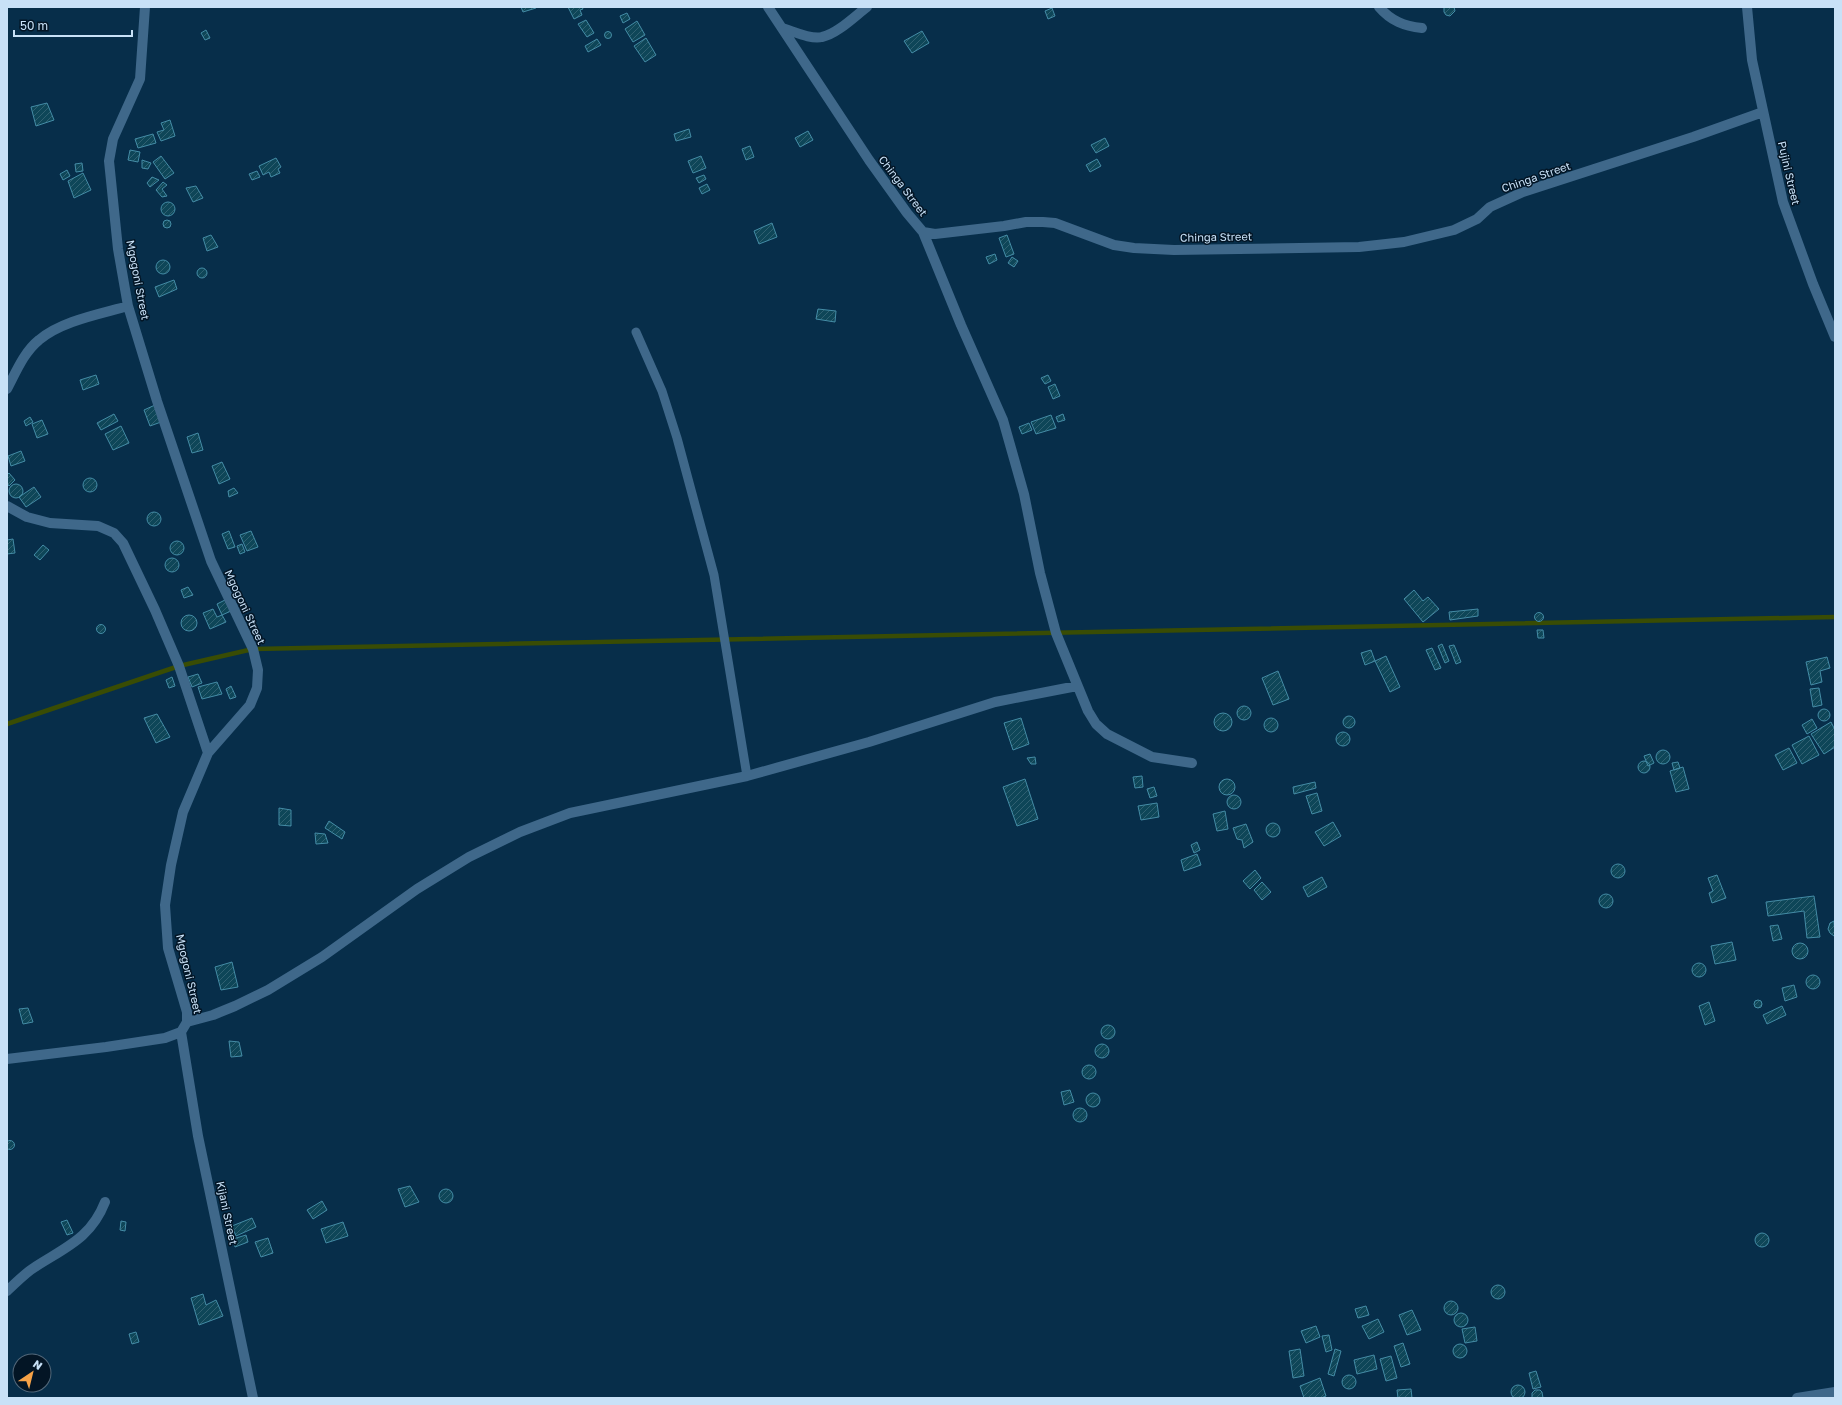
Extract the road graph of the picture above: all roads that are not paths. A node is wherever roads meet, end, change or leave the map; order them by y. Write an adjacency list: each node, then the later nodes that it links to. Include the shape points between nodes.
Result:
1 (145, 7): 10 (street, Mgogoni Street, via 140,79 113,139 109,161 118,249)
2 (768, 7): 6 (street, Chinga Street)
3 (867, 7): 6 (street, via 822,38)
4 (1379, 7): 7 (street, via 1400,23)
5 (1747, 7): 8 (street, Pujini Street, via 1752,60)
6 (782, 28): 9 (street, Chinga Street, via 869,160)
7 (1422, 28)
8 (1764, 112): 9 (street, Chinga Street, via 1693,138 1523,192 1490,207 1477,219 1454,230 1404,242 1359,248 1134,248 1114,245 1055,223 1036,221 935,234); 12 (street, Pujini Street, via 1783,202)
9 (923, 232): 15 (street, via 1003,420 1024,494 1040,573 1056,633)
10 (128, 306): 13 (street, via 51,331 38,340 22,360); 16 (street, Mgogoni Street, via 159,408 211,561 253,649 258,670 257,688 250,706)
11 (636, 332): 18 (lane, via 662,391 673,425 714,575)
12 (1835, 337)
13 (7, 389)
14 (7, 506): 16 (street, via 26,517 50,523 98,526 114,533 123,543 179,666)
15 (1077, 686): 17 (street, via 1096,724 1107,734 1152,758); 18 (street, via 995,702 862,744)
16 (208, 752): 19 (street, Mgogoni Street, via 183,812 165,905 168,948 184,999)
17 (1192, 763)
18 (747, 776): 19 (street, via 570,813 520,832 469,857 417,889 322,957 268,990 213,1015)
19 (187, 1022): 20 (street, Mgogoni Street)
20 (181, 1032): 21 (street, via 141,1042); 25 (street, Kijani Street, via 198,1136)
21 (7, 1059)
22 (105, 1202): 23 (street, via 99,1218 90,1229 34,1268)
23 (7, 1291)
24 (1835, 1392): 26 (street)
25 (253, 1398)
26 (1797, 1398)

